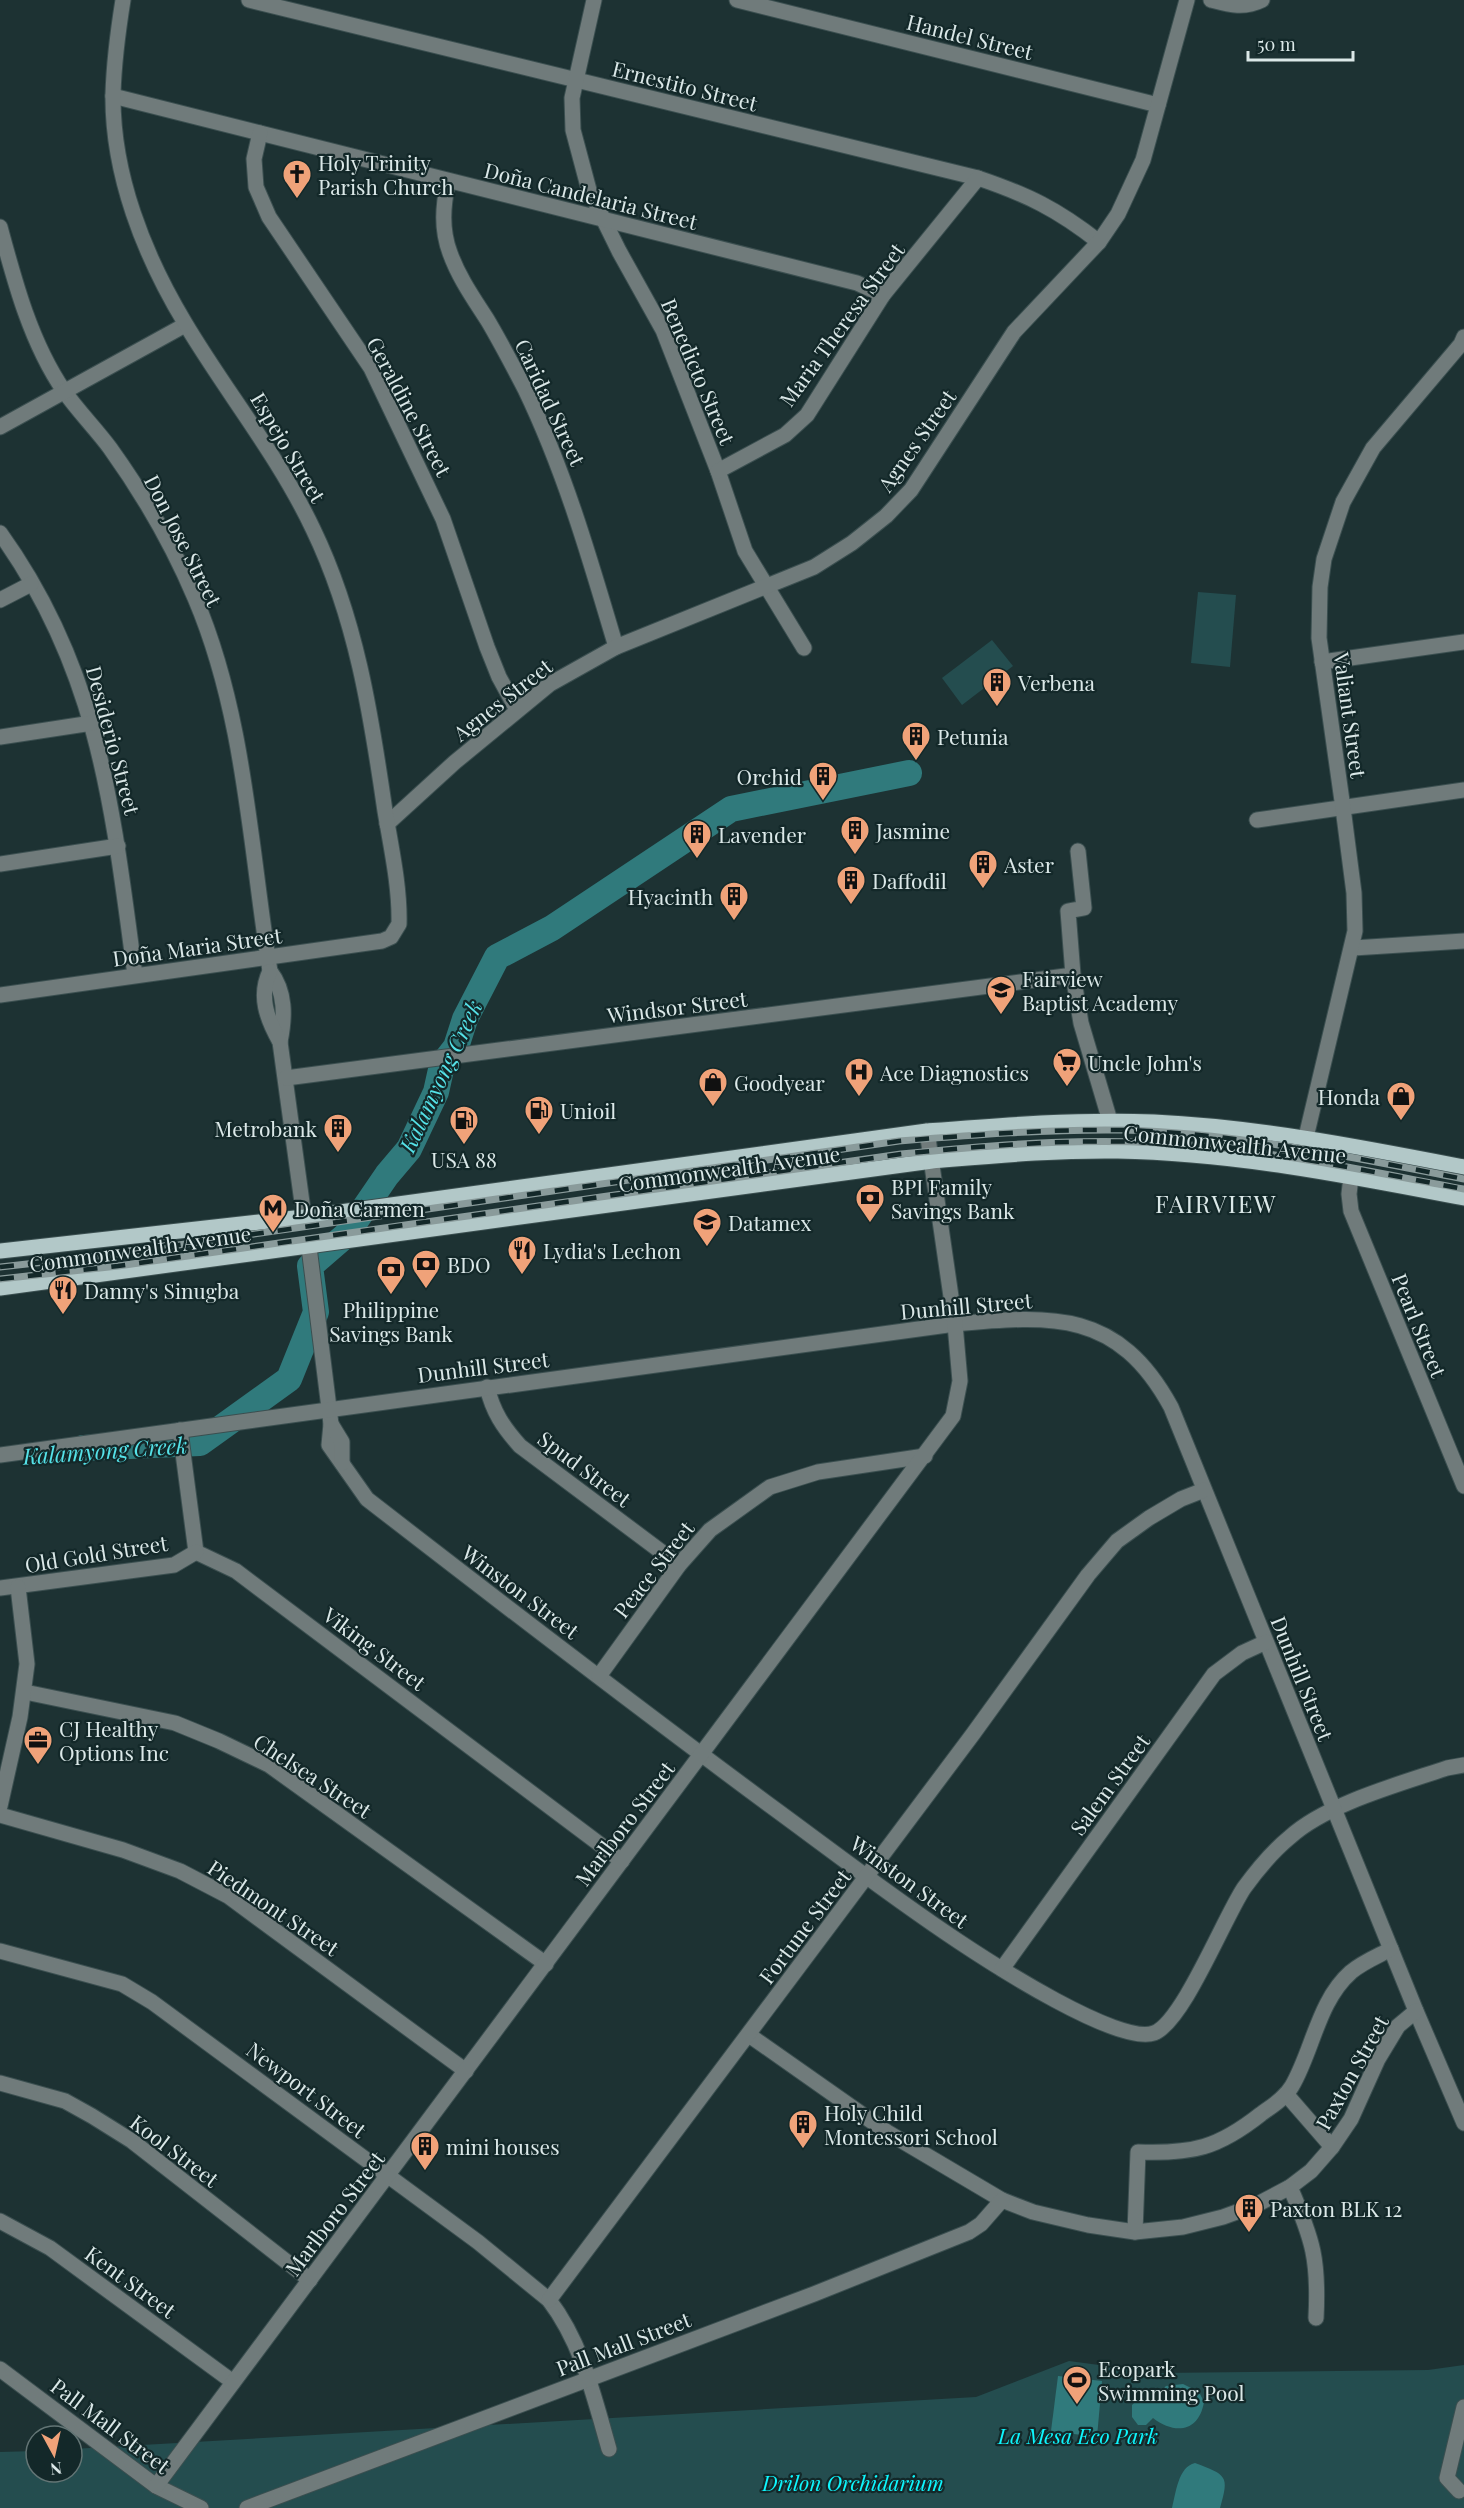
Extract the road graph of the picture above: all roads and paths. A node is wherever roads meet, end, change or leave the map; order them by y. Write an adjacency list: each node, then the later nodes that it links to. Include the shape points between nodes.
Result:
1 (123, 0): 10 (street, Espejo Street)
2 (594, 0): 9 (street, Benedicto Street)
3 (737, 0): 8 (street, Handel Street)
4 (1187, 0): 11 (street, Agnes Street)
5 (1211, 0): 6 (street, via 1238,7)
6 (1262, 0)
7 (258, 1): 9 (street, Ernestito Street)
8 (783, 5): 11 (street, Handel Street)
9 (574, 79): 13 (street, Ernestito Street); 15 (street, Benedicto Street, via 573,130 589,190)
10 (113, 96): 12 (street, Doña Candelaria Street); 19 (street, Espejo Street, via 133,213 146,250)
11 (1158, 105): 17 (street, Agnes Street, via 1134,184)
12 (260, 133): 14 (street, Doña Candelaria Street); 33 (street, Geraldine Street, via 254,159 256,187 269,217 376,379 443,519 487,647)
13 (978, 178): 17 (street, Ernestito Street, via 1042,202); 18 (street, Maria Theresa Street)
14 (448, 182): 15 (street, Doña Candelaria Street); 30 (street, Caridad Street, via 443,204 449,252 500,340 566,485)
15 (602, 218): 18 (street, Doña Candelaria Street, via 857,283); 24 (street, Benedicto Street, via 663,330)
16 (0, 227): 22 (street, Don Jose Street, via 27,320)
17 (1099, 242): 27 (street, Agnes Street, via 1014,332 911,490 886,516 814,567)
18 (883, 295): 24 (street, Maria Theresa Street, via 807,415 785,435)
19 (186, 325): 22 (street); 39 (street, Espejo Street, via 277,463 314,529 362,670)
20 (1462, 340): 21 (street); 32 (street, Valiant Street, via 1373,447 1343,501 1324,559 1320,587)
21 (1464, 362)
22 (64, 391): 23 (street); 46 (street, Don Jose Street, via 132,482 195,598 225,693 243,773)
23 (0, 427)
24 (718, 471): 27 (street, Benedicto Street, via 745,551)
25 (0, 533): 26 (street, Desiderio Street)
26 (31, 584): 28 (street); 34 (street, Desiderio Street, via 72,663)
27 (768, 586): 30 (street, Agnes Street); 31 (street, Benedicto Street)
28 (0, 600)
29 (1464, 642): 32 (street)
30 (616, 647): 33 (street, Agnes Street, via 550,684)
31 (804, 648)
32 (1322, 662): 37 (street, Valiant Street)
33 (518, 710): 39 (street, Agnes Street)
34 (92, 723): 35 (street); 40 (street, Desiderio Street)
35 (0, 737)
36 (1464, 790): 37 (street)
37 (1343, 808): 38 (street); 45 (street, Valiant Street, via 1354,893)
38 (1257, 820)
39 (387, 824): 43 (street, Espejo Street, via 399,917)
40 (118, 846): 42 (street); 47 (street, Desiderio Street)
41 (1078, 851): 48 (street, via 1084,908 1068,911)
42 (0, 864)
43 (396, 932): 46 (street, Doña Maria Street, via 382,941)
44 (1464, 941): 45 (street)
45 (1353, 948): 53 (street, Valiant Street)
46 (269, 964): 47 (street, Doña Maria Street); 50 (street, Don Jose Street, via 263,985 269,1022 280,1042)
47 (135, 975): 49 (street, Doña Maria Street)
48 (1073, 975): 50 (street, Windsor Street); 51 (street, via 1081,1023)
49 (0, 995)
50 (286, 1078): 58 (street, Don Jose Street)
51 (1110, 1121): 52 (main road, Commonwealth Avenue, via 1012,1123); 53 (main road, Commonwealth Avenue)
52 (927, 1131): 54 (street, Marlboro Street); 58 (main road, Commonwealth Avenue)
53 (1306, 1137): 55 (main road, Commonwealth Avenue)
54 (932, 1161): 56 (main road, Commonwealth Avenue, via 1117,1151 1247,1162); 59 (main road, Commonwealth Avenue); 62 (street, Marlboro Street)
55 (1464, 1167)
56 (1351, 1177): 57 (main road, Commonwealth Avenue); 68 (street, Pearl Street, via 1351,1211)
57 (1464, 1198)
58 (304, 1217): 60 (main road, Commonwealth Avenue)
59 (309, 1247): 61 (main road, Commonwealth Avenue); 64 (street, Winston Street)
60 (0, 1251)
61 (0, 1288)
62 (955, 1324): 63 (street, Dunhill Street); 67 (street, Marlboro Street, via 958,1400 953,1416); 69 (street, Dunhill Street, via 1039,1319 1095,1329 1115,1341 1156,1380)
63 (487, 1388): 64 (street, Dunhill Street); 71 (street, Spud Street, via 493,1410 520,1446)
64 (330, 1416): 65 (street, Dunhill Street); 75 (street, Winston Street, via 342,1442 342,1463 367,1499)
65 (180, 1430): 66 (street, Dunhill Street); 70 (street)
66 (0, 1455)
67 (925, 1456): 71 (street, Peace Street, via 818,1473 770,1487 710,1530); 77 (street, Marlboro Street)
68 (1464, 1486)
69 (1204, 1490): 74 (street, Dunhill Street); 85 (street, Fortune Street, via 1181,1499 1125,1535 1088,1575)
70 (196, 1552): 72 (street, Old Gold Street, via 174,1565); 84 (street, Viking Street, via 236,1571)
71 (679, 1565): 75 (street, Peace Street)
72 (18, 1587): 73 (street, Old Gold Street); 76 (street, via 26,1637)
73 (0, 1588)
74 (1266, 1642): 82 (street, Dunhill Street); 89 (street, Salem Street, via 1242,1653 1214,1674)
75 (599, 1676): 77 (street, Winston Street)
76 (25, 1692): 81 (street); 88 (street, Chelsea Street, via 176,1723 269,1765)
77 (702, 1755): 84 (street, Marlboro Street); 85 (street, Winston Street)
78 (1464, 1757): 80 (street, Winston Street)
79 (1464, 1765): 80 (street, Winston Street)
80 (1447, 1768): 82 (street, Winston Street)
81 (0, 1806)
82 (1335, 1809): 86 (street, Dunhill Street); 89 (street, Winston Street, via 1291,1835 1246,1885 1176,2014 1153,2034 1122,2031 1050,1998)
83 (0, 1815): 92 (street, Piedmont Street, via 123,1850 180,1871 228,1896)
84 (622, 1861): 88 (street, Marlboro Street)
85 (867, 1877): 89 (street, Winston Street); 91 (street, Fortune Street)
86 (1391, 1949): 90 (street, Dunhill Street); 94 (street, via 1351,1972 1332,1995)
87 (0, 1951): 97 (street, Newport Street, via 122,1984 179,2020)
88 (546, 1964): 92 (street, Marlboro Street)
89 (1002, 1969)
90 (1416, 2011): 95 (street, Dunhill Street); 96 (street, Paxton Street, via 1406,2017 1388,2044 1351,2119)
91 (749, 2035): 99 (street, Paxton Street, via 887,2132); 103 (street, Fortune Street)
92 (466, 2071): 97 (street, Marlboro Street)
93 (0, 2083): 102 (street, Kool Street, via 65,2101 132,2141)
94 (1286, 2094): 96 (street); 101 (street, via 1230,2137 1211,2146 1189,2151 1138,2152)
95 (1464, 2123)
96 (1332, 2147): 98 (street, Paxton Street)
97 (388, 2175): 102 (street, Marlboro Street); 103 (street, Newport Street)
98 (1290, 2187): 101 (street, Paxton Street, via 1223,2217 1183,2227); 104 (street, via 1313,2242)
99 (1002, 2200): 101 (street, Paxton Street, via 1044,2214); 106 (street, Pall Mall Street, via 969,2232)
100 (0, 2221): 107 (street, Kent Street, via 50,2248)
101 (1136, 2232)
102 (310, 2280): 107 (street, Marlboro Street)
103 (549, 2300): 106 (street, Newport Street, via 570,2333)
104 (1316, 2318)
105 (0, 2369): 110 (street, Pall Mall Street)
106 (589, 2379): 109 (street, Newport Street); 113 (street, Pall Mall Street)
107 (233, 2382): 110 (street, Marlboro Street)
108 (1462, 2413): 111 (street, via 1447,2478)
109 (609, 2449)
110 (156, 2486): 112 (street, Pall Mall Street)
111 (1460, 2491)
112 (201, 2508)
113 (247, 2508)

